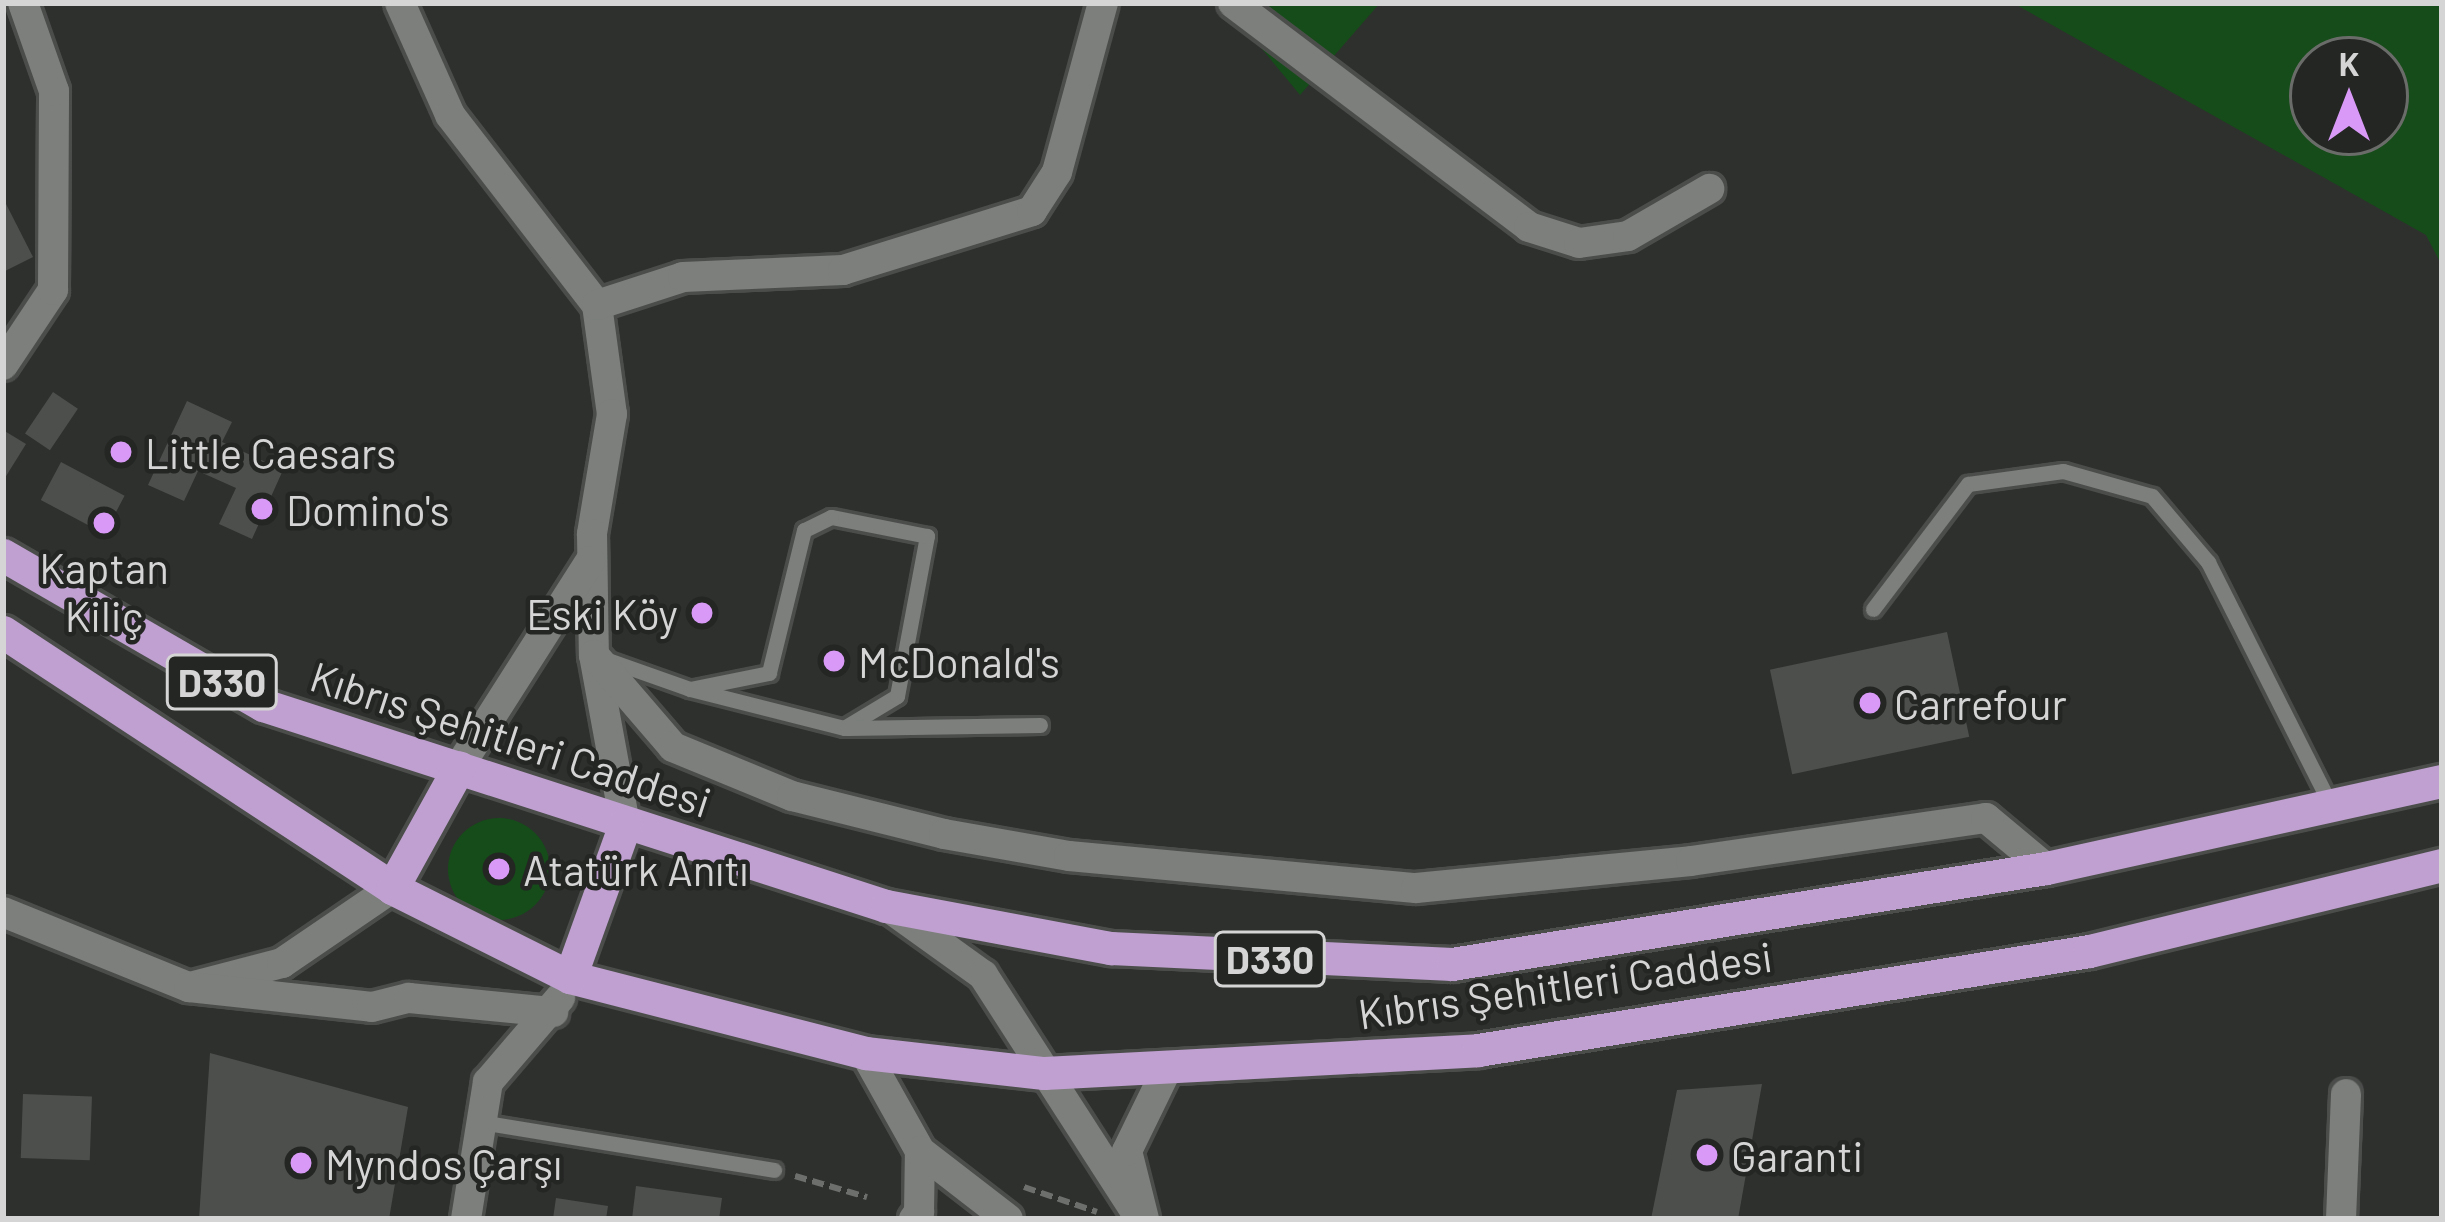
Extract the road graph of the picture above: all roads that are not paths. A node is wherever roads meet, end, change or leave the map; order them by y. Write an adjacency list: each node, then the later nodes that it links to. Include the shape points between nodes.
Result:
1 (23, 3): 7 (street, via 54,91 53,290)
2 (400, 3): 6 (street, via 450,115)
3 (1103, 3): 6 (street, via 1057,172 1032,211 843,270 683,277)
4 (1233, 3): 5 (street, via 1528,227 1579,243 1628,236)
5 (1709, 189)
6 (597, 305): 9 (street, via 612,414)
7 (3, 365)
8 (3, 555): 16 (highway, Kıbrıs Şehitleri Caddesi / D330, via 262,705)
9 (590, 561): 12 (street); 16 (street)
10 (1873, 610): 18 (lane, via 1968,484 2062,471 2152,496 2208,562)
11 (3, 632): 22 (highway, Kıbrıs Şehitleri Caddesi / D330)
12 (594, 655): 13 (lane); 19 (street); 21 (street, via 673,747 792,796 1069,856 1416,888 1691,861 1986,818)
13 (690, 689): 15 (lane); 15 (lane, via 769,673 804,530 831,517 927,536 897,695)
14 (1040, 725): 15 (lane)
15 (844, 728)
16 (459, 767): 19 (highway, Kıbrıs Şehitleri Caddesi / D330); 22 (highway)
17 (2442, 781): 18 (highway, Kıbrıs Şehitleri Caddesi / D330)
18 (2330, 805): 21 (highway, Kıbrıs Şehitleri Caddesi / D330)
19 (626, 824): 23 (highway, Kıbrıs Şehitleri Caddesi / D330); 25 (highway)
20 (2442, 865): 29 (highway, Kıbrıs Şehitleri Caddesi / D330, via 2089,951 1976,970 1478,1050)
21 (2046, 868): 23 (highway, Kıbrıs Şehitleri Caddesi / D330, via 1452,964 1111,948)
22 (392, 888): 25 (highway, Kıbrıs Şehitleri Caddesi / D330); 26 (street, via 282,963)
23 (886, 906): 30 (street, via 983,975)
24 (3, 912): 26 (street)
25 (570, 976): 27 (street); 28 (highway, Kıbrıs Şehitleri Caddesi / D330)
26 (189, 987): 27 (street, via 372,1007 409,998)
27 (554, 1012): 32 (street, via 488,1082)
28 (865, 1053): 30 (highway, Kıbrıs Şehitleri Caddesi / D330); 33 (street)
29 (1166, 1071): 30 (highway, Kıbrıs Şehitleri Caddesi / D330); 38 (street, via 1127,1150)
30 (1044, 1073): 38 (street)
31 (2346, 1094): 39 (street)
32 (482, 1122): 34 (lane); 35 (street)
33 (920, 1150): 36 (street); 37 (street)
34 (774, 1170)
35 (466, 1219)
36 (914, 1219)
37 (1008, 1219)
38 (1142, 1219)
39 (2342, 1219)

